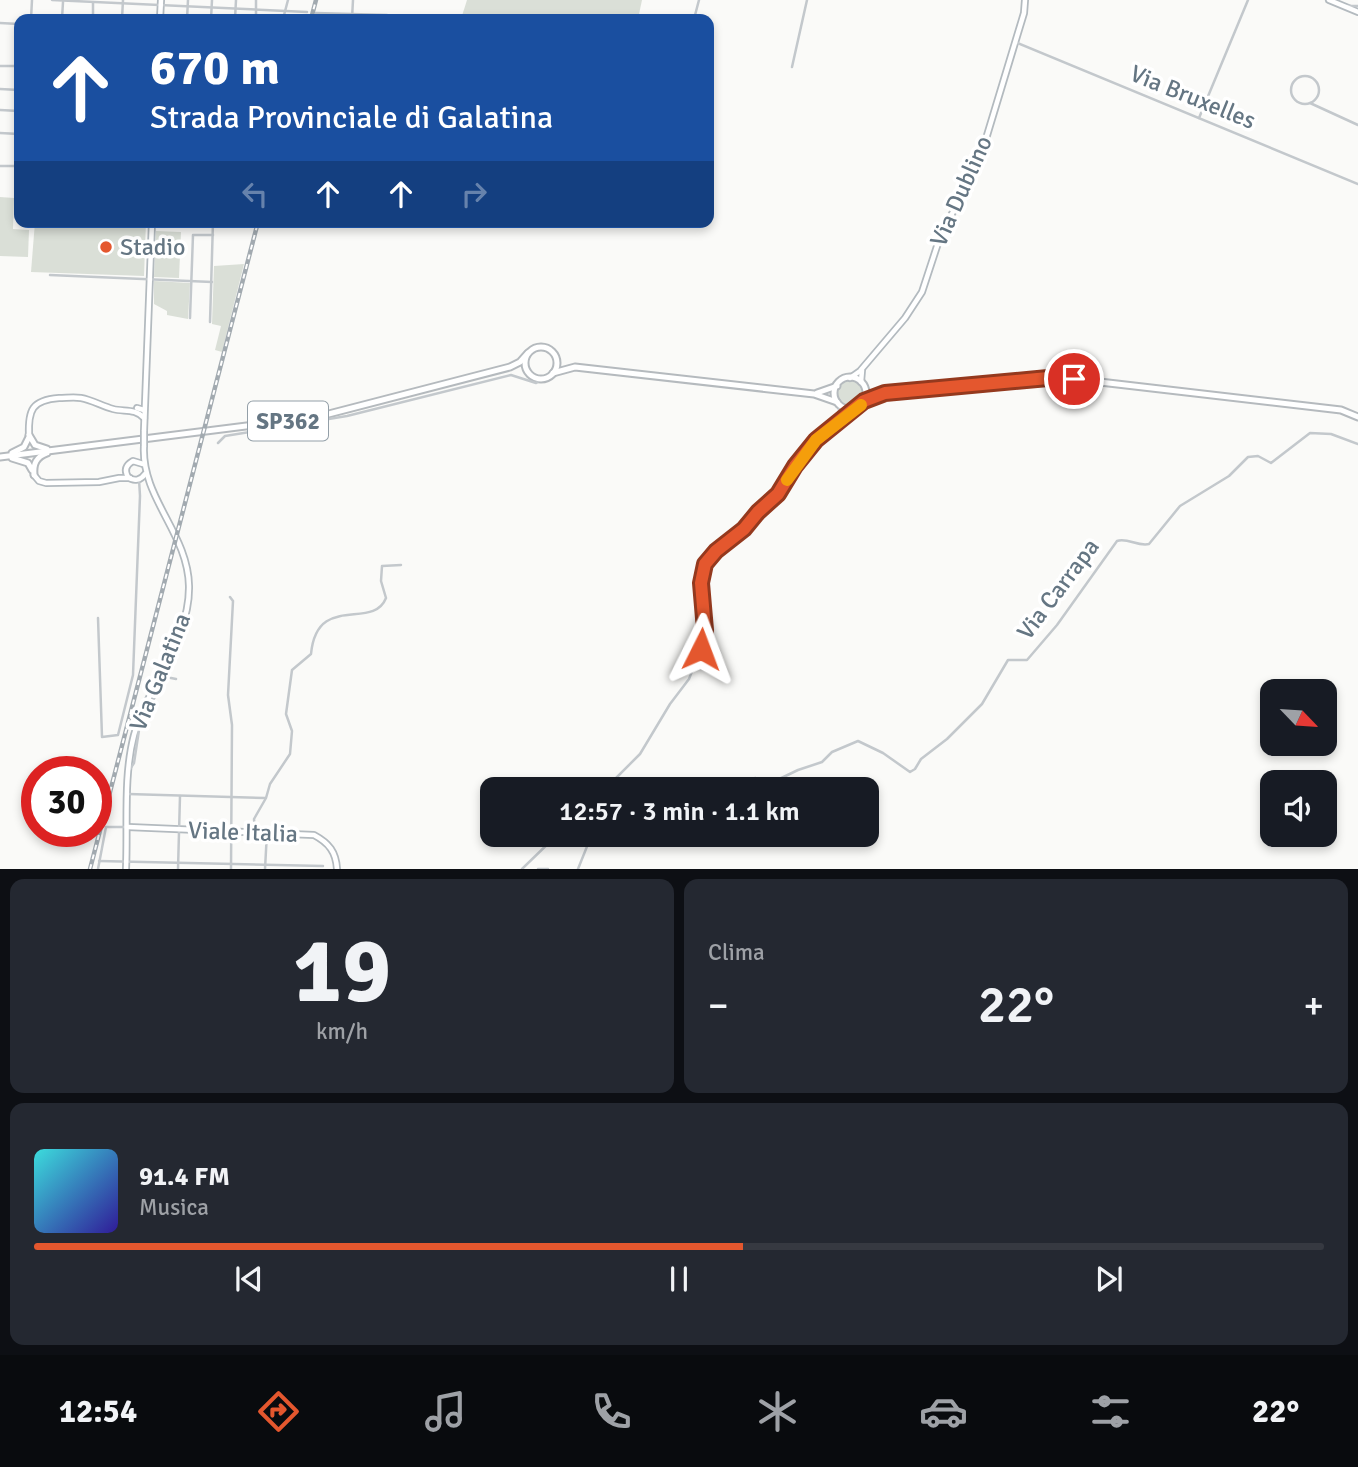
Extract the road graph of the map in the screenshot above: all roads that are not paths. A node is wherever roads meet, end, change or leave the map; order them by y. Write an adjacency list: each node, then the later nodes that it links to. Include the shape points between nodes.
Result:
1 (52, 0): 2 (street)
2 (63, 0): 13 (street)
3 (188, 0): 16 (street)
4 (212, 0): 19 (street)
5 (236, 0): 20 (street)
6 (256, 0): 21 (street)
7 (288, 0): 22 (street)
8 (353, 0): 26 (street)
9 (807, 0): 34 (street)
10 (1025, 0): 33 (street, Via Dublino)
11 (1248, 0): 36 (street)
12 (1329, 0): 17 (street)
13 (93, 1): 14 (street)
14 (123, 2): 15 (street)
15 (161, 2): 16 (street)
16 (188, 5): 19 (street); 27 (street)
17 (1343, 6): 18 (street); 24 (street)
18 (1358, 6)
19 (212, 7): 20 (street); 28 (street)
20 (236, 8): 21 (street); 29 (street)
21 (256, 8): 22 (street); 30 (street)
22 (285, 11): 23 (street); 31 (street)
23 (307, 12)
24 (1358, 12)
25 (316, 13): 26 (street)
26 (353, 13): 32 (street)
27 (187, 14)
28 (211, 14)
29 (235, 14)
30 (256, 14)
31 (284, 14)
32 (370, 14)
33 (1015, 42): 36 (street, Via Bruxelles); 50 (street, Via Dublino, via 985,142 940,234 922,292)
34 (792, 67)
35 (1310, 103): 35 (street, via 1319,93 1319,85 1309,76 1300,76 1293,83 1293,97); 37 (street)
36 (1199, 118): 38 (street, Via Bruxelles)
37 (1358, 125)
38 (1358, 184)
39 (152, 228): 43 (street)
40 (213, 228): 41 (street)
41 (213, 235): 44 (street, via 193,234); 45 (street)
42 (50, 275): 43 (street)
43 (149, 279): 44 (street); 61 (street)
44 (192, 281): 45 (street); 46 (street)
45 (212, 282): 47 (street)
46 (190, 318)
47 (210, 322)
48 (528, 353): 49 (main road, via 543,346); 51 (main road, SP362); 53 (main road)
49 (556, 356): 52 (main road); 54 (main road)
50 (864, 366): 55 (street, Via Dublino); 57 (street)
51 (510, 367): 53 (main road); 69 (main road, SP362)
52 (575, 367): 54 (main road); 60 (main road)
53 (529, 373): 56 (main road)
54 (553, 373): 56 (main road)
55 (850, 378): 57 (main road); 58 (main road)
56 (541, 379): 69 (street, via 536,383 511,375)
57 (862, 384): 59 (main road); 62 (main road)
58 (837, 386): 60 (main road); 63 (main road)
59 (885, 393): 62 (main road); 68 (main road, via 1048,378)
60 (814, 394): 63 (main road)
61 (145, 400): 66 (street); 67 (street)
62 (864, 401): 64 (main road)
63 (838, 403): 64 (main road, via 851,409); 72 (street)
64 (859, 406): 72 (street)
65 (1358, 409): 68 (main road)
66 (138, 410): 67 (street); 71 (street); 73 (street, via 110,409 82,398 49,399 32,409)
67 (144, 410): 71 (street)
68 (1341, 410): 70 (main road)
69 (346, 413): 74 (street, via 225,436); 77 (main road, SP362)
70 (1358, 417)
71 (144, 418): 76 (street, bridge)
72 (837, 424): 94 (street, via 809,448 770,502 705,564 701,583 705,638 689,679 640,754)
73 (29, 435): 77 (main road, via 39,447); 78 (main road, via 24,447)
74 (218, 443)
75 (1358, 444): 95 (street, Via Carrapa, via 1331,434 1310,433 1271,463 1248,457 1229,476 1180,506 1149,544 1116,541 1027,660 1006,662 982,704 915,769 906,772 858,741)
76 (144, 446): 79 (street); 80 (street)
77 (61, 449): 78 (main road, SP362); 83 (main road, via 37,460)
78 (1, 457): 83 (main road, via 28,463)
79 (135, 461): 80 (street); 81 (street)
80 (144, 465): 82 (street)
81 (126, 469): 84 (street); 86 (street)
82 (145, 472): 85 (street); 87 (street, Via Galatina)
83 (34, 475): 84 (street, via 46,483)
84 (119, 478): 86 (street)
85 (140, 478): 86 (street); 87 (street, Via Galatina); 88 (street)
86 (131, 479): 88 (street)
87 (149, 485): 93 (street, Via Galatina, via 180,542 189,593 182,626 139,720)
88 (138, 487): 91 (street, via 132,684 118,735 102,737)
89 (401, 565): 99 (street, via 382,566 383,605 329,619 314,636 311,654 292,670 286,715 292,731 290,754 270,783)
90 (230, 597): 98 (street)
91 (98, 618)
92 (176, 679): 93 (street, via 163,680 142,722)
93 (130, 769): 96 (street, Via Galatina)
94 (617, 777)
95 (783, 777)
96 (128, 794): 97 (street); 100 (street, Via Galatina)
97 (180, 796): 98 (street); 101 (street)
98 (231, 797): 99 (street); 102 (street)
99 (267, 799): 103 (street, via 254,819)
100 (128, 827): 101 (street, Viale Italia); 107 (street, via 106,827); 108 (street, Via Galatina)
101 (178, 829): 102 (street, Viale Italia); 109 (street)
102 (231, 831): 103 (street, Viale Italia); 110 (street)
103 (255, 831): 104 (street, Viale Italia)
104 (267, 832): 112 (street); 117 (street, Viale Italia, via 314,835 334,851)
105 (545, 847): 118 (street)
106 (587, 847): 121 (street)
107 (99, 861): 108 (street); 114 (street)
108 (126, 861): 109 (street); 115 (street, Via Galatina)
109 (178, 863): 110 (street); 116 (street)
110 (231, 866): 112 (street)
111 (323, 866): 113 (street)
112 (265, 867): 113 (street)
113 (306, 867)
114 (98, 869)
115 (126, 869)
116 (178, 869)
117 (337, 869)
118 (522, 869)
119 (538, 869): 120 (street)
120 (548, 869)
121 (578, 869)

